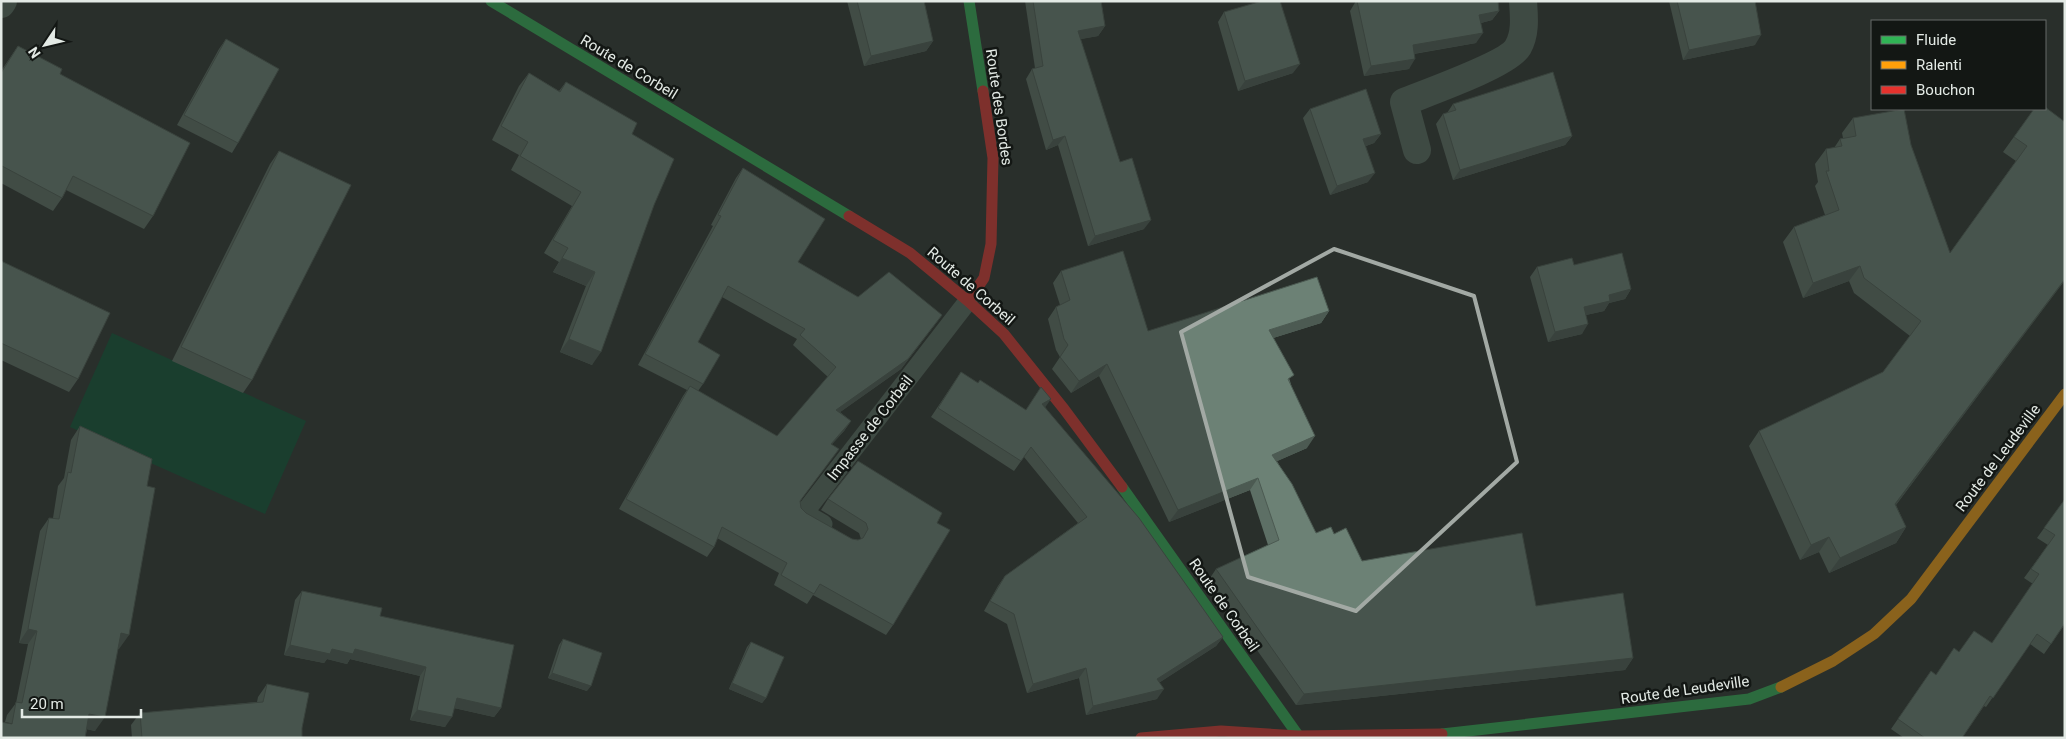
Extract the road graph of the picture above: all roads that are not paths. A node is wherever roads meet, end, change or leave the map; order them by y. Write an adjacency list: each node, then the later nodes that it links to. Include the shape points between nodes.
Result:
1 (490, 1): 5 (street, Route de Corbeil, via 910,253)
2 (969, 1): 5 (street, Route des Bordes, via 993,158 991,244 984,278)
3 (1523, 1): 4 (street, via 1524,27 1518,48 1504,60 1404,102)
4 (1417, 150)
5 (968, 301): 7 (lane, Impasse de Corbeil, via 804,513); 8 (street, Route de Corbeil, via 1004,334 1064,409)
6 (2065, 394): 8 (street, Route de Leudeville, via 1911,600 1874,634 1791,683 1750,699 1436,735)
7 (835, 531)
8 (1299, 737): 9 (street, Route de Leudeville, via 1221,731)
9 (1141, 738)

